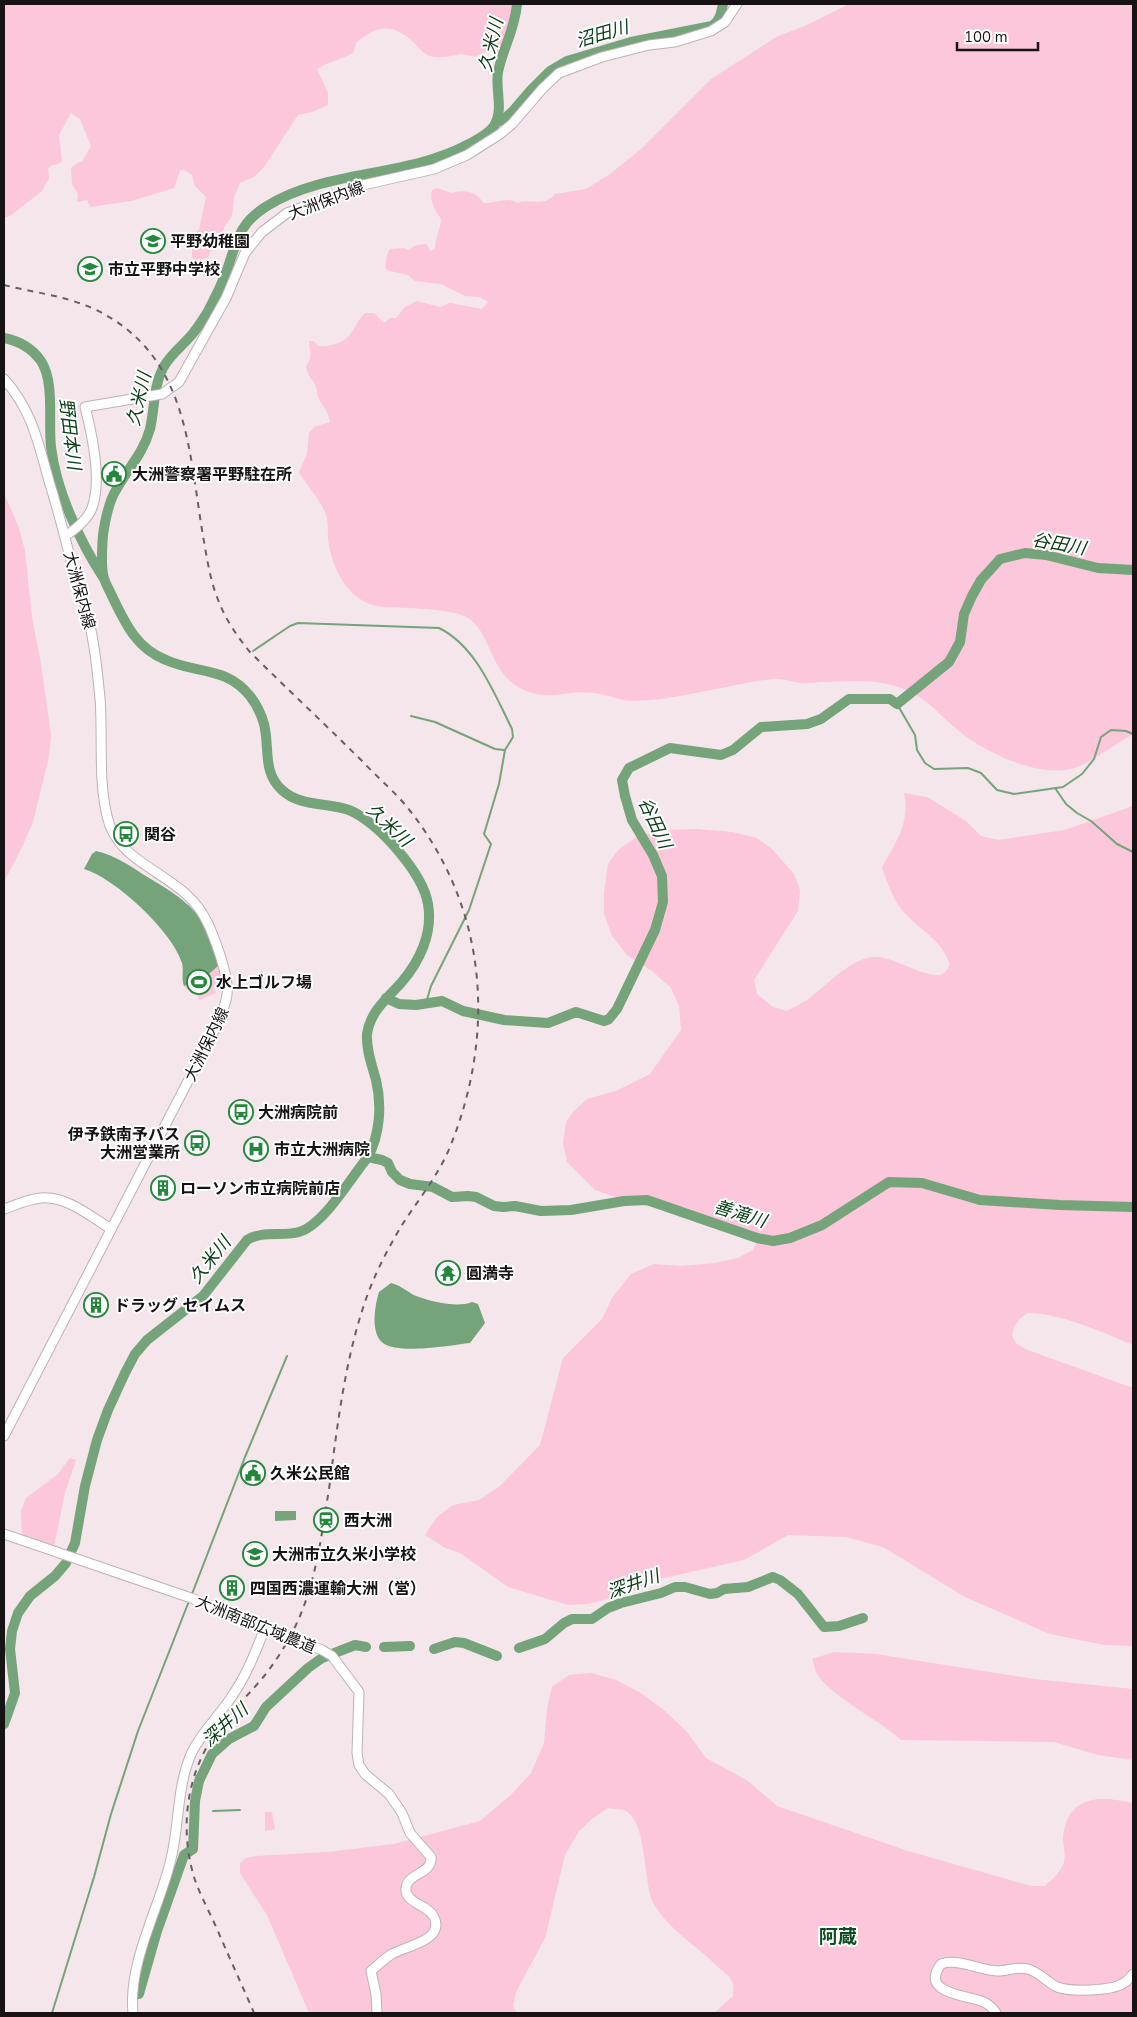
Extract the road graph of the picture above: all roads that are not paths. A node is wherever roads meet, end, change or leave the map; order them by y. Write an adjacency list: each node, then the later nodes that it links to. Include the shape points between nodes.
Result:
1 (737, 4): 3 (main road, 大洲保内線, via 726,22 711,31 602,57 560,73 512,124 467,155 434,169 363,185 287,213 273,222 245,254 226,298 182,378 162,394 85,407 95,457 96,488 89,515)
2 (4, 379): 3 (main road, via 17,394 34,428)
3 (68, 534): 5 (main road, 大洲保内線, via 95,653 107,818 114,835 129,853 178,887 200,910 215,939 228,983 222,1014)
4 (4, 1210): 5 (main road, via 39,1198 58,1199)
5 (111, 1229): 6 (main road, 大洲保内線)
6 (4, 1436)
7 (4, 1534): 8 (main road, 大洲南部広域農道, via 191,1598)
8 (265, 1628): 10 (main road, via 243,1681 202,1734 185,1768 170,1864 137,1967); 11 (main road, 大洲南部広域農道, via 331,1655 359,1692 359,1765 388,1794 402,1813 410,1834 431,1857 432,1862 411,1879 406,1891 429,1911 436,1925 426,1940 393,1953 371,1971)
9 (1133, 1974): 12 (main road, via 1122,1984 1111,1988 1069,1990 1025,1968 999,1971 954,1962 941,1964 936,1977 943,1990 981,2001)
10 (133, 2013)
11 (377, 2013)
12 (996, 2013)

